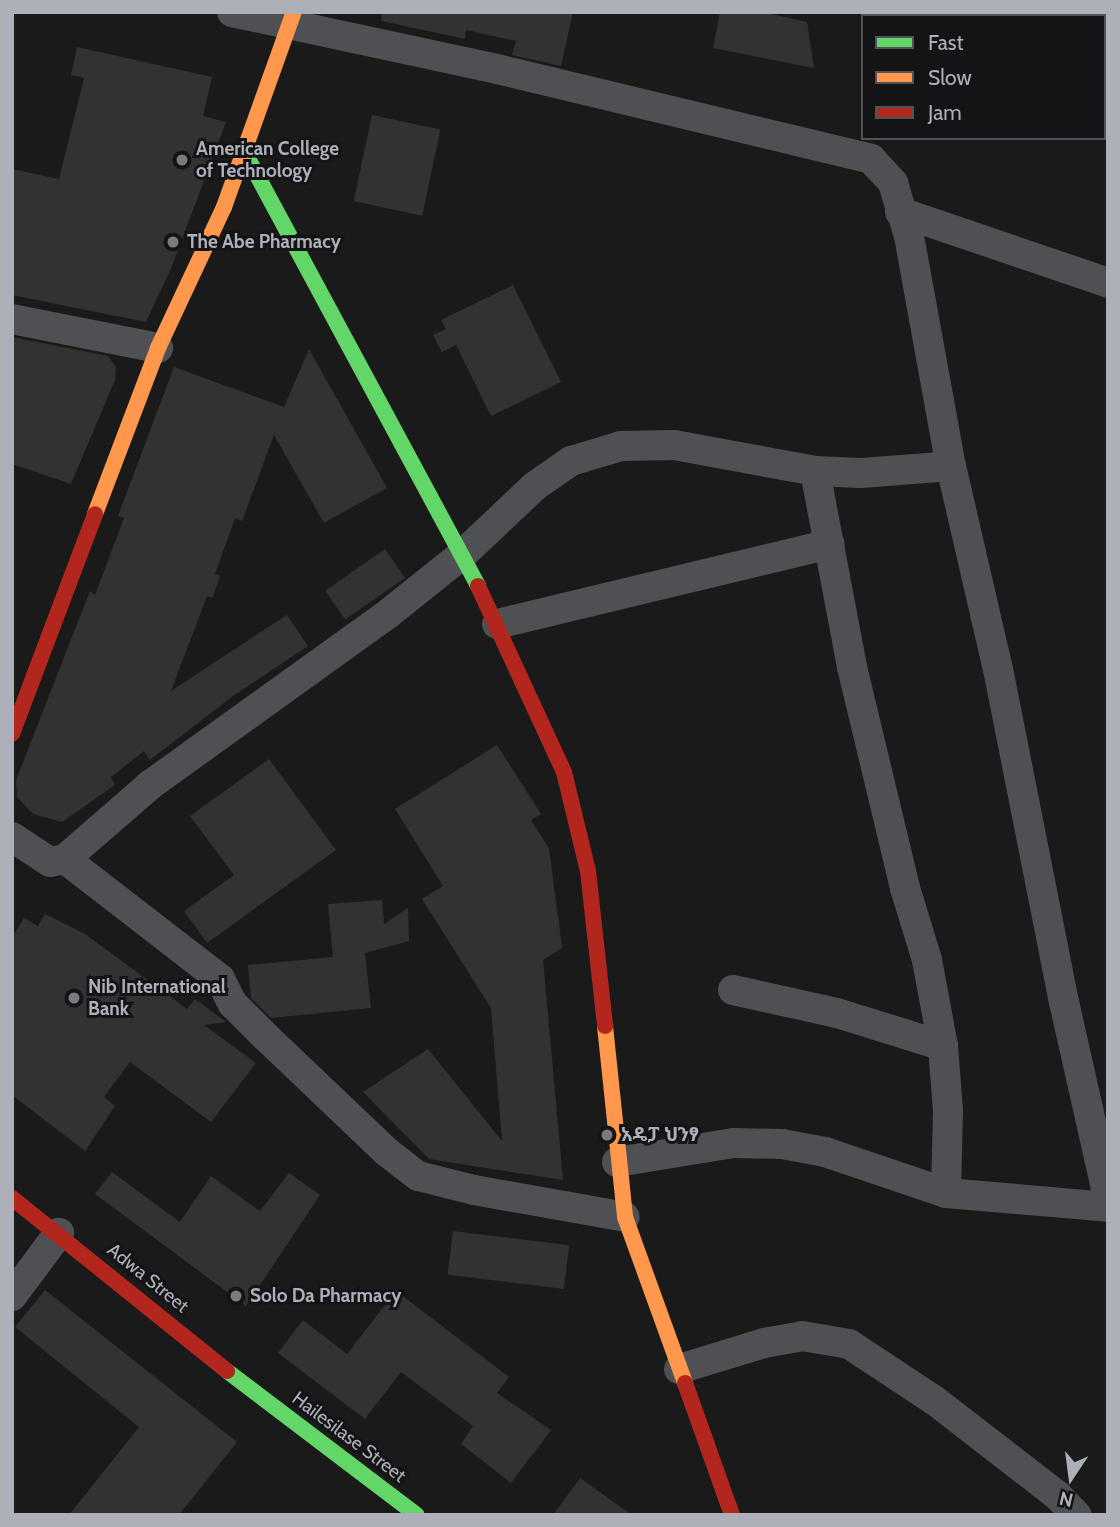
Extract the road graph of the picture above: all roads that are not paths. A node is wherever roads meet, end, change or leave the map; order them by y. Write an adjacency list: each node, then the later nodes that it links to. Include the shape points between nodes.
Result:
1 (232, 12): 2 (street)
2 (292, 19): 3 (street); 4 (street, via 871,159 893,183)
3 (244, 152): 7 (street); 11 (street)
4 (901, 212): 5 (street); 8 (street)
5 (1108, 283)
6 (12, 319): 7 (street)
7 (159, 348): 13 (street)
8 (951, 466): 9 (street, via 861,473); 21 (street)
9 (815, 471): 10 (street); 11 (street, via 674,445 621,446 570,461 535,486)
10 (829, 544): 12 (street); 17 (street, via 852,667 905,888 928,960)
11 (463, 554): 12 (street); 15 (street, via 389,613 150,785)
12 (497, 625): 18 (street, via 564,772 588,871)
13 (12, 734)
14 (12, 837): 15 (street, via 50,862)
15 (65, 859): 23 (street, via 220,978 233,1004 257,1028 418,1176)
16 (733, 990): 17 (street, via 837,1013)
17 (943, 1046): 19 (street, via 948,1111)
18 (617, 1162): 19 (street, via 733,1143 782,1144 825,1152); 23 (street)
19 (946, 1193): 22 (street)
20 (12, 1198): 24 (street, Adwa Street)
21 (1108, 1198)
22 (1108, 1207)
23 (625, 1217): 26 (street)
24 (59, 1233): 25 (street); 27 (street, Adwa Street)
25 (12, 1296)
26 (679, 1369): 29 (street); 30 (street, via 802,1336 849,1344 934,1400 1057,1495)
27 (255, 1393): 28 (street, Hailesilase Street)
28 (417, 1515)
29 (732, 1515)
30 (1076, 1515)

